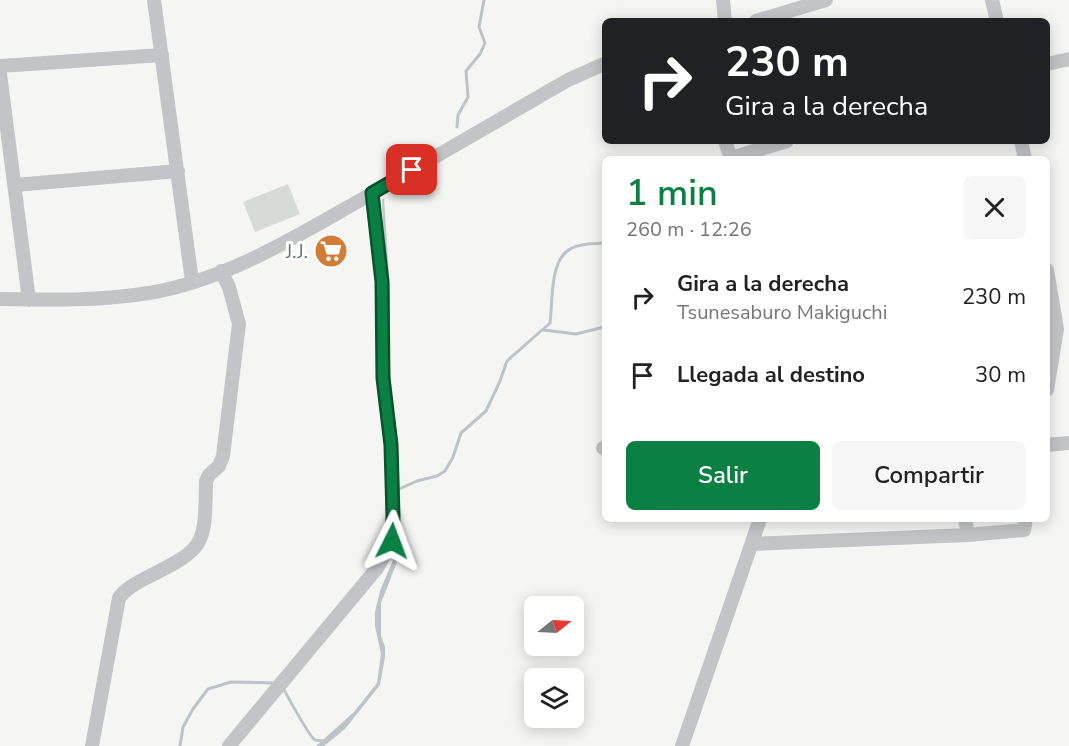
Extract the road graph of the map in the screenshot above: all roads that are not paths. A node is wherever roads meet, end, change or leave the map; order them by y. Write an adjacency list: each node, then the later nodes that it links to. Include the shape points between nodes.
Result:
1 (154, 0): 8 (street)
2 (723, 0): 5 (street)
3 (826, 0): 6 (street)
4 (992, 0): 7 (street)
5 (725, 18)
6 (766, 18)
7 (996, 18)
8 (162, 55): 12 (street); 16 (street)
9 (1069, 59): 10 (street)
10 (1050, 63)
11 (602, 65): 18 (street, via 568,80)
12 (0, 66)
13 (0, 74): 17 (street)
14 (778, 144): 15 (street)
15 (740, 156)
16 (178, 171): 17 (street); 20 (street)
17 (15, 185): 23 (street)
18 (372, 193): 19 (street, via 287,241); 33 (street, via 382,282 392,541 378,567)
19 (221, 271): 20 (street); 32 (street, via 239,324 225,443 219,466 206,481 206,523 195,550 127,589 119,598)
20 (192, 281): 23 (street, via 115,297)
21 (0, 299): 23 (street)
22 (1050, 299): 24 (street, via 1056,329)
23 (29, 300)
24 (1050, 370)
25 (1069, 443): 26 (street)
26 (1050, 444)
27 (759, 522): 31 (street)
28 (966, 522): 30 (street)
29 (1025, 522): 30 (street, via 1024,530)
30 (968, 535): 31 (street)
31 (752, 544): 34 (street)
32 (92, 746)
33 (229, 746)
34 (682, 746)

